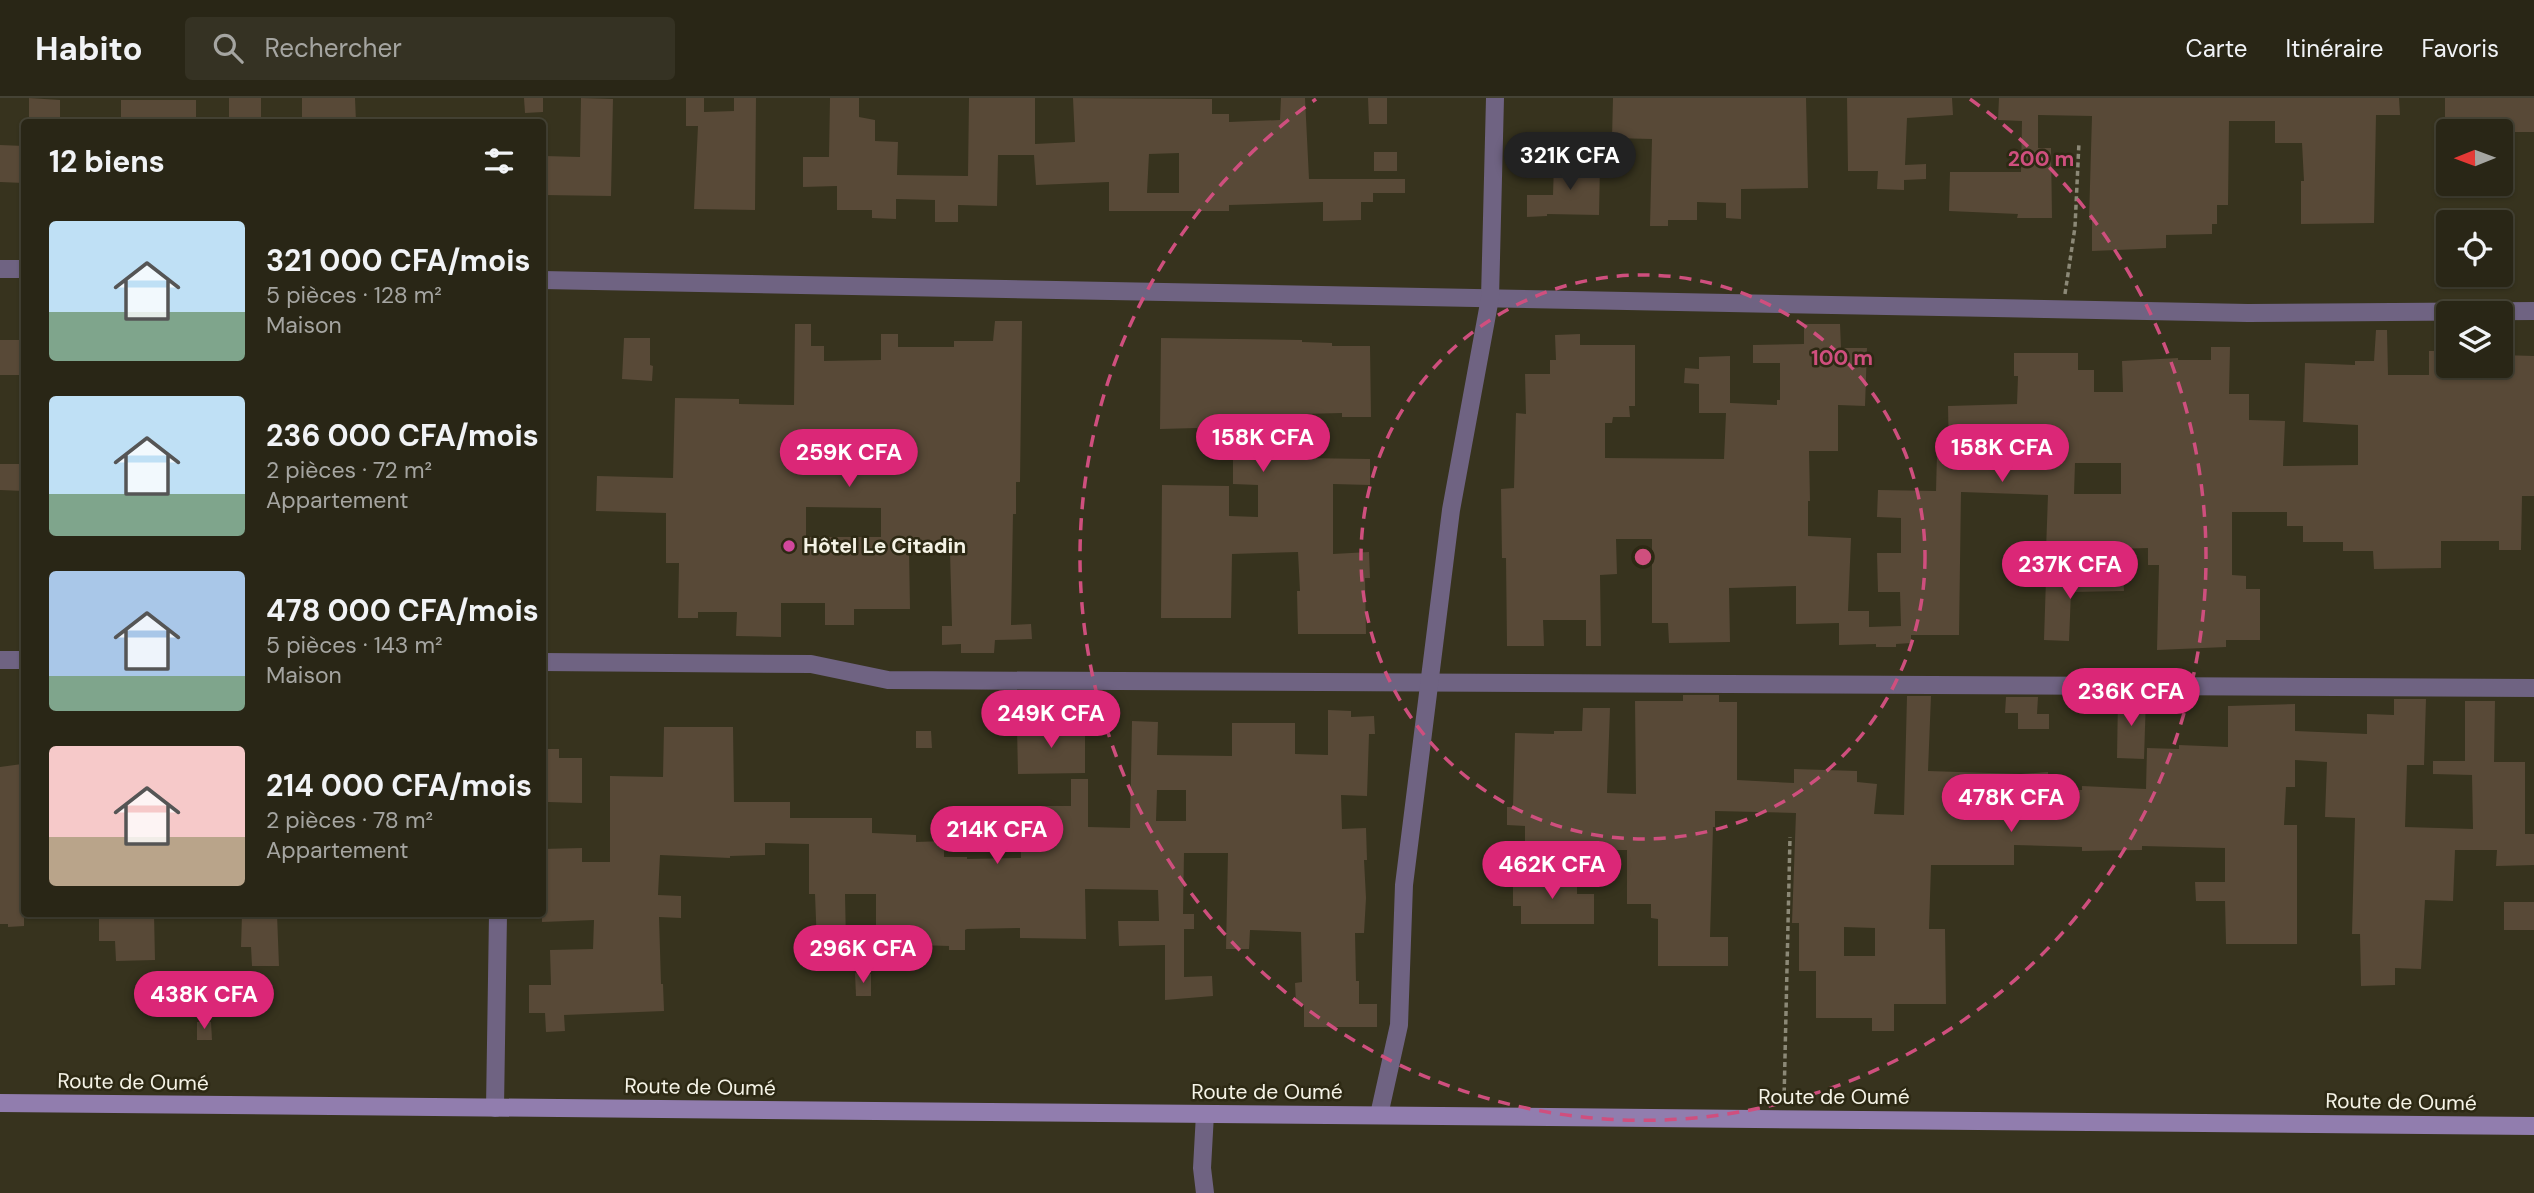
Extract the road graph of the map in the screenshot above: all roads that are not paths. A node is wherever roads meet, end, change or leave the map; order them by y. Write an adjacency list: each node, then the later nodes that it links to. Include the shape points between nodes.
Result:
1 (1495, 98): 5 (street)
2 (0, 269): 3 (street)
3 (21, 269)
4 (546, 279): 5 (street)
5 (1490, 298): 6 (street, via 2248,313); 10 (street, via 1451,510)
6 (2534, 311)
7 (0, 660): 8 (street)
8 (21, 660)
9 (546, 663): 10 (street, via 811,664 888,680)
10 (1428, 683): 11 (street); 16 (street, via 1405,885 1399,1025)
11 (2534, 688)
12 (498, 917): 14 (street)
13 (0, 1103): 14 (street, Route de Oumé)
14 (495, 1108): 15 (street, Route de Oumé)
15 (1205, 1114): 16 (street, Route de Oumé); 18 (street)
16 (1379, 1115): 17 (street, Route de Oumé)
17 (2534, 1126)
18 (1205, 1193)

